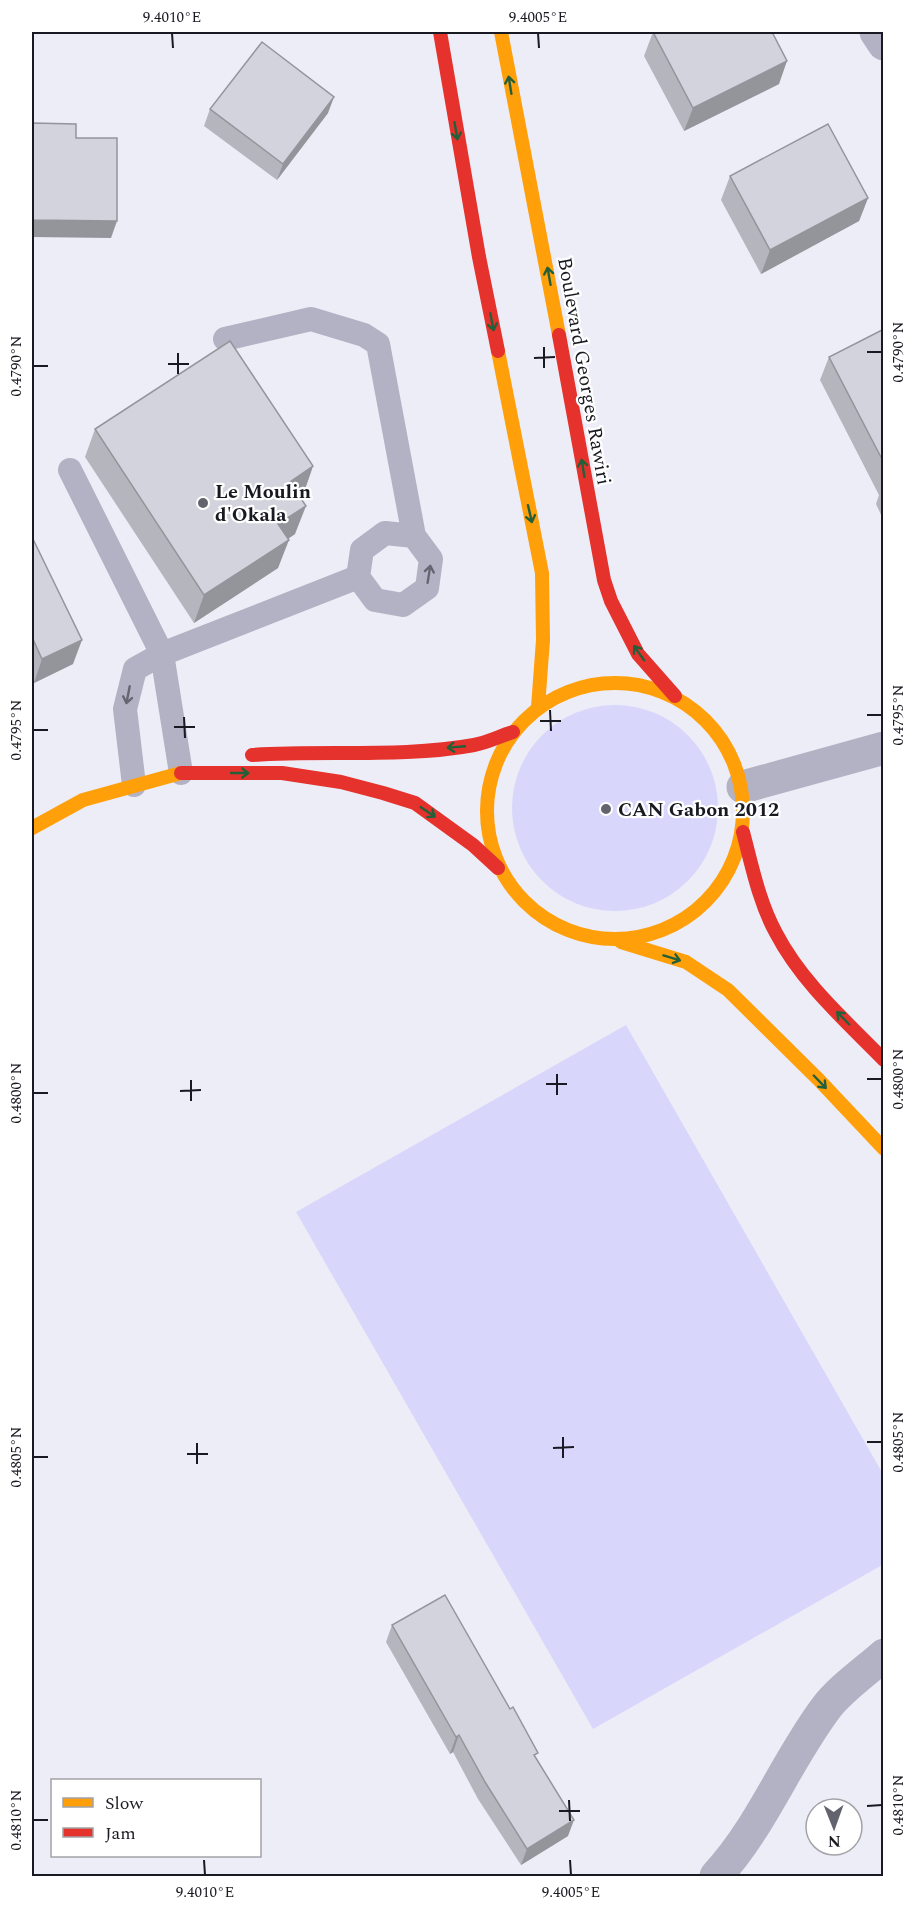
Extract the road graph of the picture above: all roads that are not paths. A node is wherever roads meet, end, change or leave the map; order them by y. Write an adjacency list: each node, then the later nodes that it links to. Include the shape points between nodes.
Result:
1 (440, 32): 11 (main road, one-way to 11, via 479,257 542,573)
2 (501, 32): 10 (main road, Boulevard Georges Rawiri, one-way to 2, via 639,654 604,580)
3 (876, 32): 4 (street)
4 (884, 44)
5 (225, 339): 7 (lane, via 311,319 364,335 378,344)
6 (70, 471): 9 (lane)
7 (414, 536): 8 (lane, via 385,532 362,550); 8 (lane, one-way to 7, via 375,600 404,605 427,588 431,559)
8 (358, 577): 9 (lane)
9 (162, 654): 14 (lane); 15 (lane, one-way to 15, via 135,669 130,682 125,709)
10 (676, 698): 11 (main road, via 642,685 606,683 570,691); 16 (main road, via 713,728 729,750)
11 (538, 707): 12 (main road)
12 (513, 732): 14 (main road, one-way to 14, via 475,746 236,757); 19 (main road, via 495,764 486,799 487,835)
13 (884, 748): 16 (street)
14 (181, 773): 15 (main road); 19 (main road, one-way to 19, via 282,773 383,793 415,803)
15 (134, 785): 17 (main road, via 83,800)
16 (742, 787): 18 (main road)
17 (32, 828)
18 (743, 832): 20 (main road, via 729,874 700,909 661,932); 21 (main road, one-way to 18, via 814,988 782,943 766,913)
19 (499, 869): 20 (main road, via 519,899 547,922 580,936)
20 (616, 941): 22 (main road, one-way to 22, via 686,962 729,990)
21 (884, 1060)
22 (884, 1149)
23 (884, 1655): 24 (street, via 827,1706 734,1857)
24 (716, 1876)

